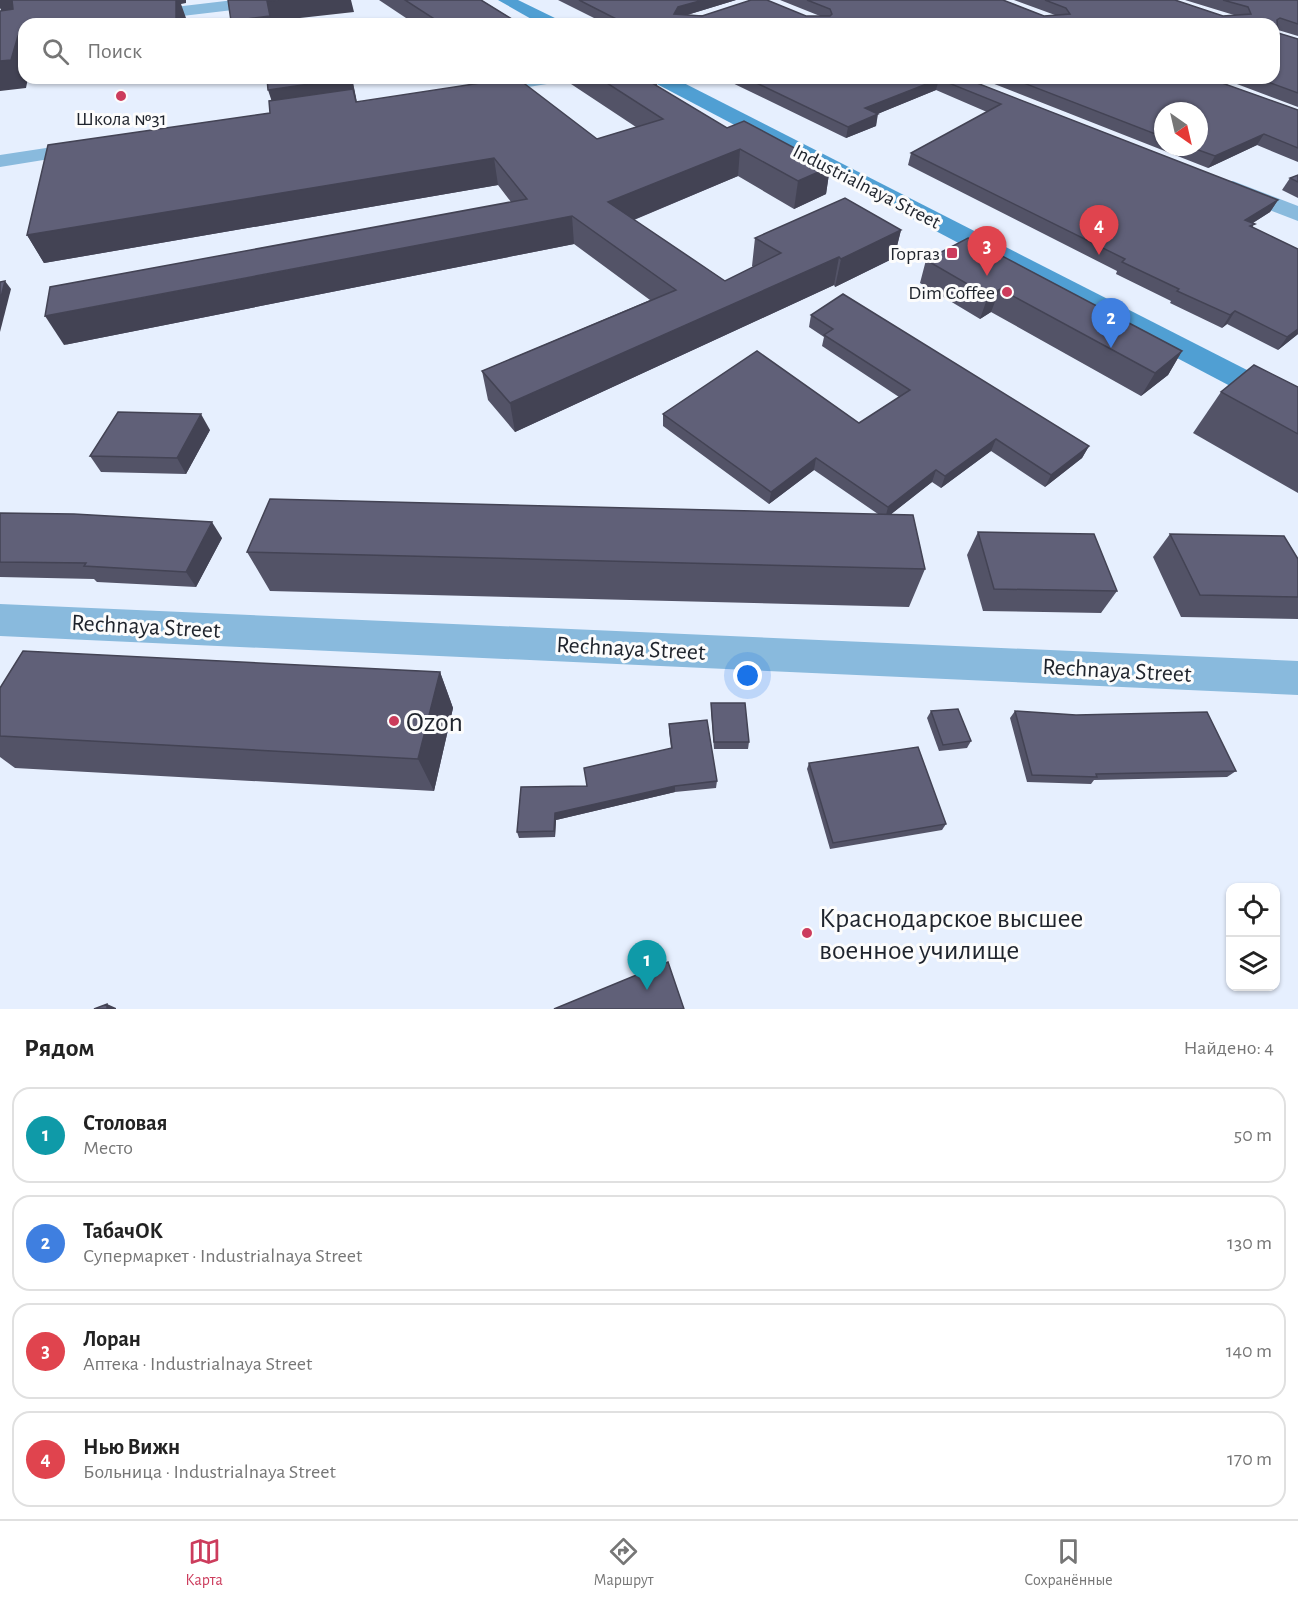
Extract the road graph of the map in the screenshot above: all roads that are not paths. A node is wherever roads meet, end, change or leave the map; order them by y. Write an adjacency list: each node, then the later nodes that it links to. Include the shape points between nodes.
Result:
1 (275, 0): 3 (street)
2 (506, 0): 4 (main road)
3 (124, 18)
4 (541, 18)
5 (507, 84): 7 (street)
6 (672, 84): 12 (main road, Industrialnaya Street)
7 (460, 91)
8 (117, 143): 9 (street)
9 (0, 161)
10 (1210, 179): 11 (street)
11 (1298, 214)
12 (1294, 402)
13 (0, 620): 14 (street, Rechnaya Street)
14 (1298, 678)

